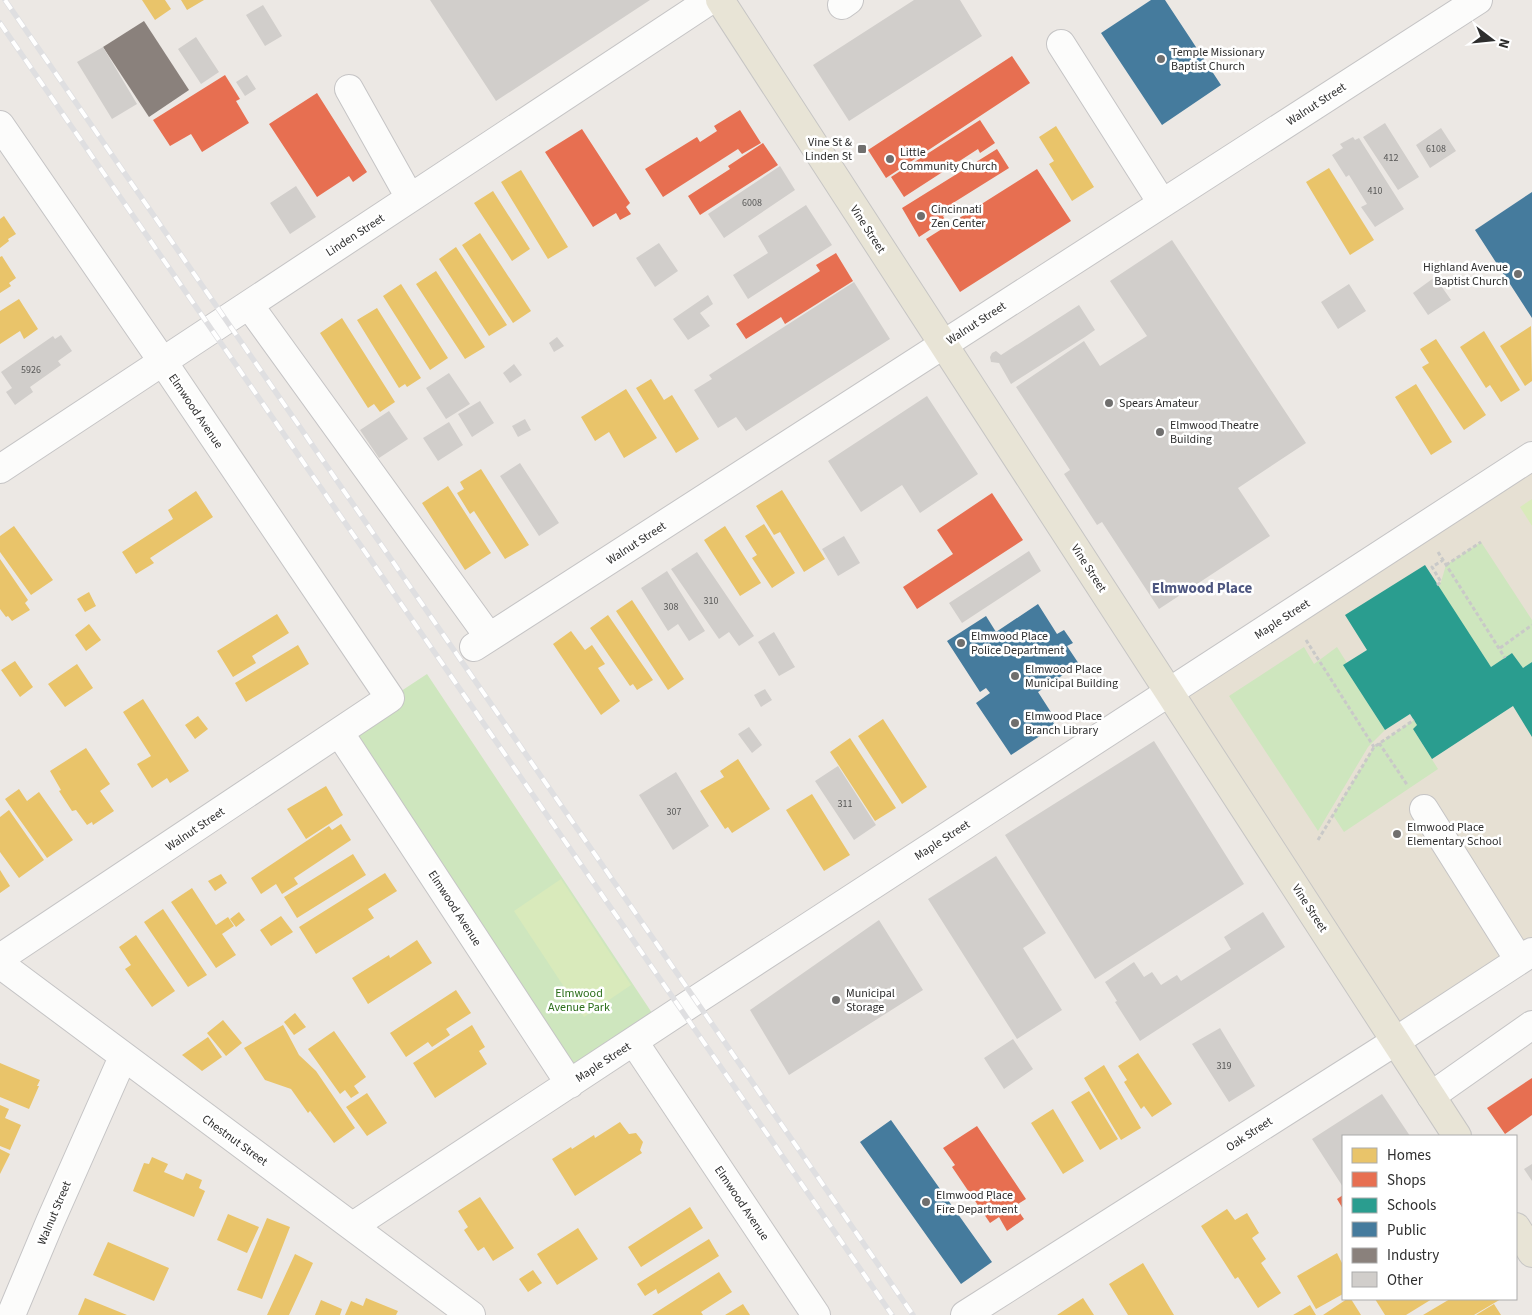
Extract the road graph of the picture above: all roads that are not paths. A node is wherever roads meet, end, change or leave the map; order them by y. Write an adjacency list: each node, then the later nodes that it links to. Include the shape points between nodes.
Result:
1 (710, 0): 7 (street, Linden Street)
2 (720, 0): 10 (main road, Vine Street)
3 (1478, 0): 8 (street, Walnut Street)
4 (1061, 44): 8 (street)
5 (349, 89): 7 (street)
6 (0, 125): 11 (street, Elmwood Avenue)
7 (410, 198): 9 (street, Linden Street)
8 (1162, 203): 10 (street, Walnut Street)
9 (249, 305): 10 (street, Walnut Street, via 482,642); 11 (street, Linden Street)
10 (943, 344): 14 (main road, Vine Street)
11 (163, 362): 13 (street, Linden Street); 15 (street, Elmwood Avenue)
12 (1532, 456): 14 (street, Maple Street)
13 (0, 469)
14 (1170, 692): 22 (main road, Vine Street); 23 (street, Maple Street)
15 (390, 698): 16 (street, Walnut Street)
16 (340, 732): 19 (street, Walnut Street); 25 (street, Elmwood Avenue)
17 (1424, 809): 18 (street)
18 (1526, 956): 22 (street, Oak Street)
19 (0, 958)
20 (0, 964): 24 (street, Chestnut Street)
21 (1532, 1025): 26 (street)
22 (1396, 1041): 26 (main road, Vine Street); 34 (street, Oak Street)
23 (634, 1042): 25 (street, Maple Street); 33 (street, Elmwood Avenue)
24 (123, 1057): 28 (street, Chestnut Street); 31 (street, Walnut Street)
25 (570, 1084): 28 (street, Maple Street)
26 (1431, 1096): 27 (main road, Vine Street)
27 (1456, 1135)
28 (353, 1226): 32 (street, Chestnut Street)
29 (1517, 1229): 30 (main road)
30 (1532, 1253)
31 (11, 1315)
32 (471, 1315)
33 (816, 1315)
34 (965, 1315)

